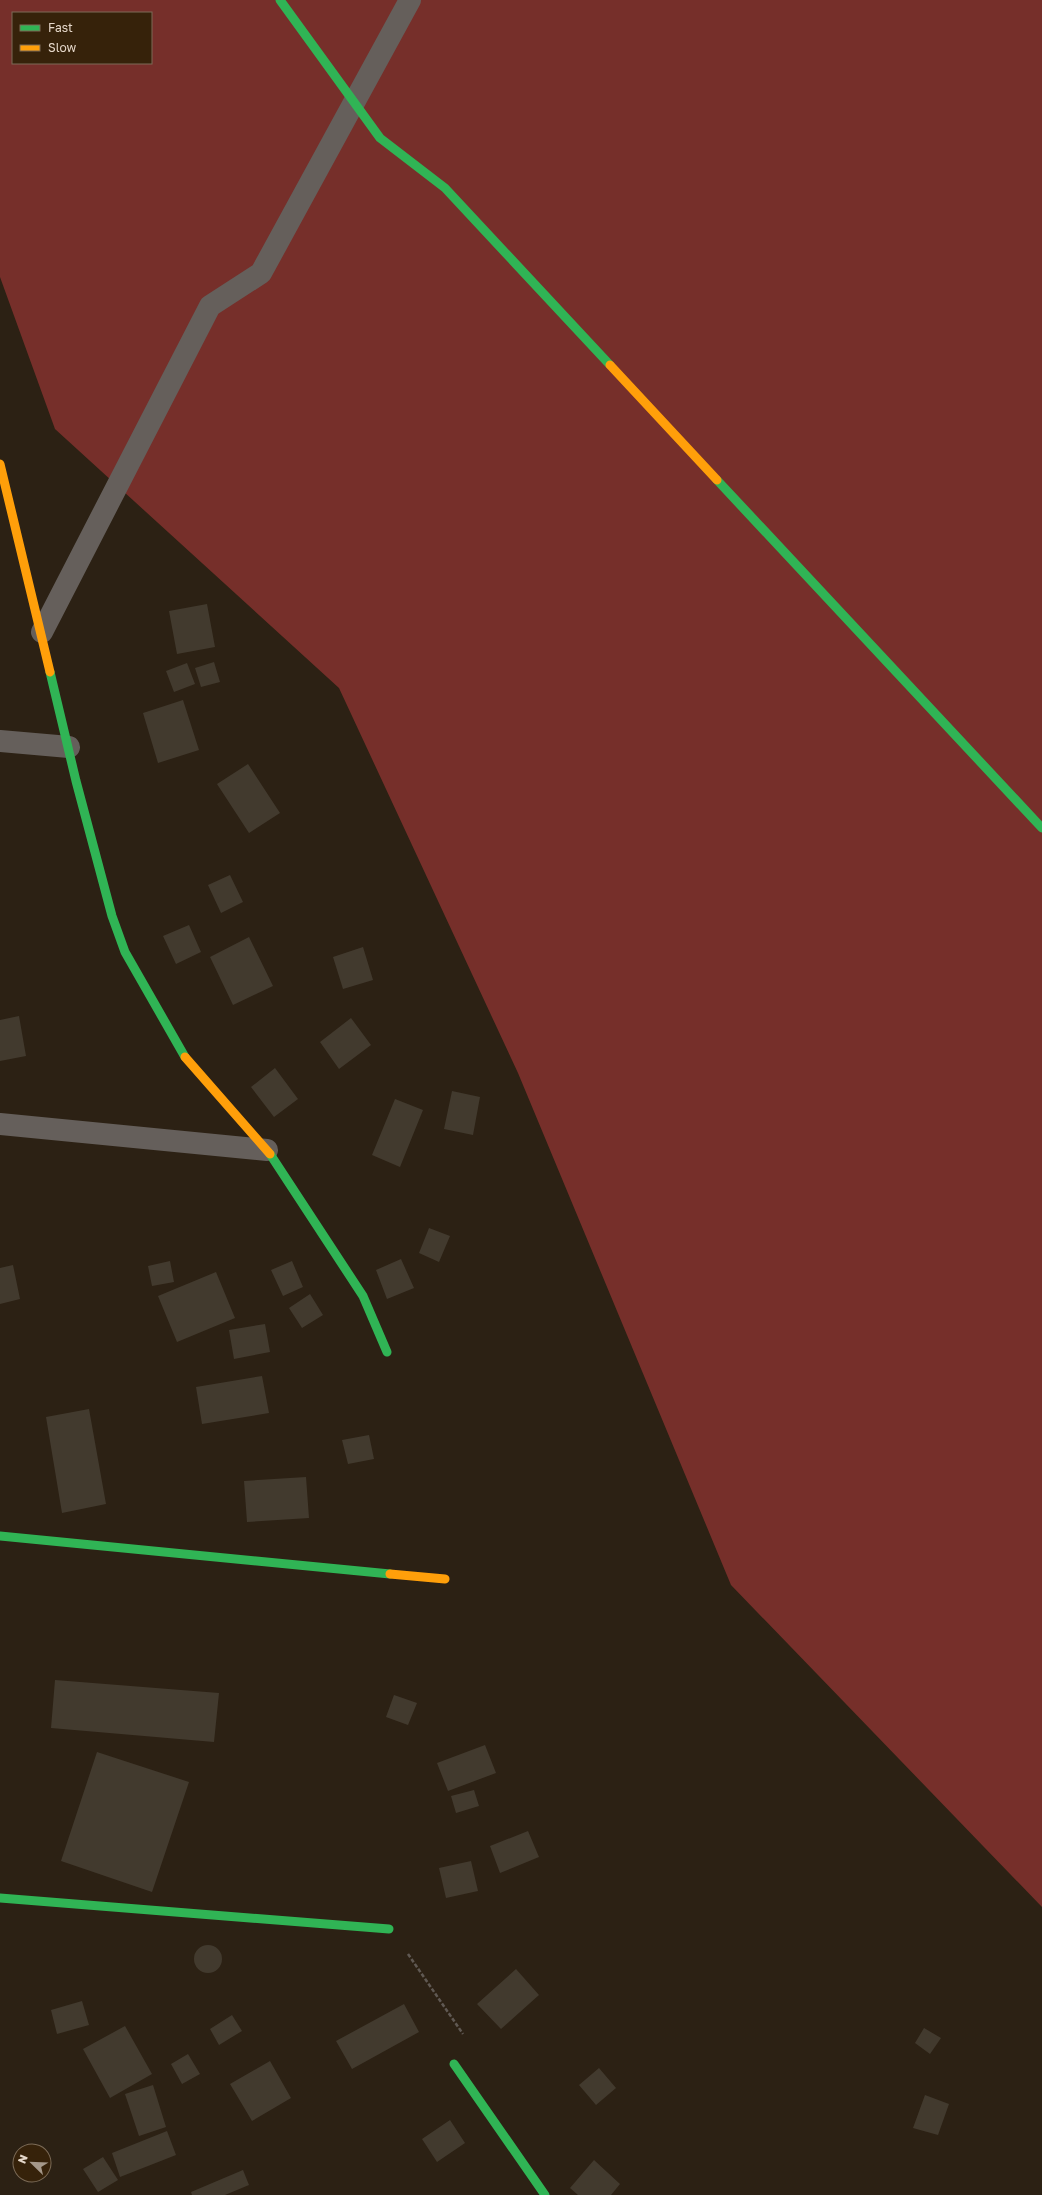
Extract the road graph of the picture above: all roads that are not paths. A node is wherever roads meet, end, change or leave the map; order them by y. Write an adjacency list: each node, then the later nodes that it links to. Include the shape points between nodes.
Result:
1 (280, 0): 3 (street)
2 (410, 0): 3 (street)
3 (355, 102): 5 (street, via 261,273 210,306); 8 (street, via 380,138 445,188)
4 (0, 464): 5 (street)
5 (42, 632): 7 (street)
6 (0, 741): 7 (street)
7 (69, 747): 10 (street, via 112,916 128,958 188,1062)
8 (1042, 828)
9 (0, 1124): 10 (street)
10 (267, 1150): 11 (street, via 362,1296)
11 (387, 1352)
12 (0, 1536): 13 (street)
13 (445, 1579)
14 (0, 1898): 15 (street)
15 (389, 1929)
16 (454, 2064): 17 (street)
17 (545, 2195)

